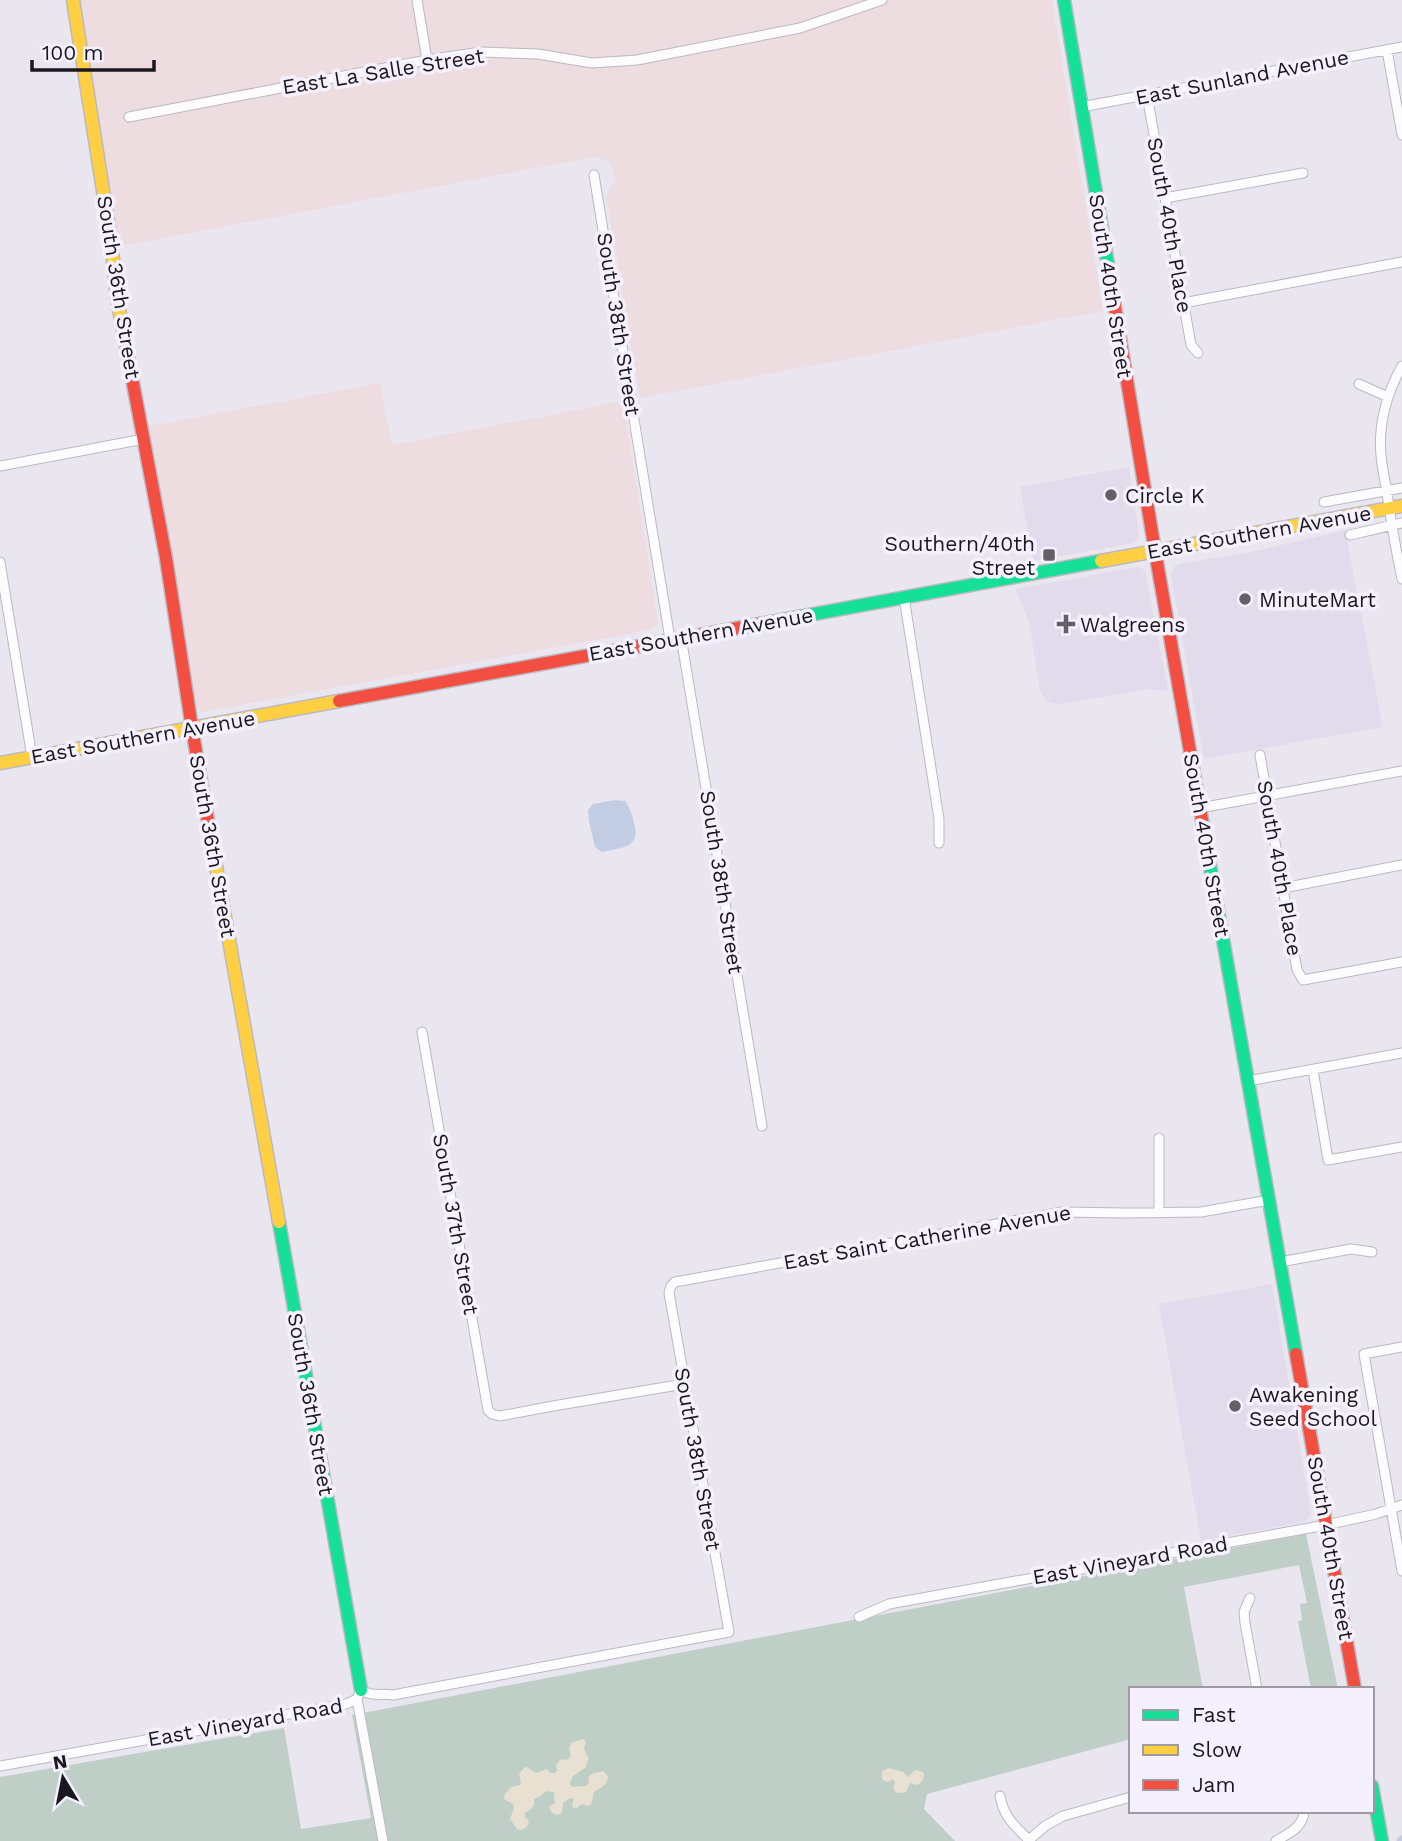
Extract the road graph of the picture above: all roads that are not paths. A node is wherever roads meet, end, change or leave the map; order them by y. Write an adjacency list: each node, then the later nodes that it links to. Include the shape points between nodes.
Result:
1 (74, 0): 22 (main road, South 36th Street, via 117,298)
2 (417, 0): 8 (street)
3 (883, 0): 5 (street, East La Salle Street)
4 (1064, 0): 10 (main road, South 40th Street)
5 (870, 2): 8 (street, East La Salle Street, via 800,29 637,60 592,62 481,52)
6 (1402, 47): 7 (street, East Sunland Avenue)
7 (1387, 50): 9 (street, East Sunland Avenue); 12 (street)
8 (427, 60): 11 (street, East La Salle Street)
9 (1147, 95): 10 (street, East Sunland Avenue); 15 (street, South 40th Place)
10 (1081, 107): 31 (main road, South 40th Street)
11 (130, 117)
12 (1402, 135)
13 (1303, 173): 15 (street)
14 (594, 175): 35 (street, South 38th Street)
15 (1165, 198): 17 (street, South 40th Place)
16 (1402, 262): 17 (street)
17 (1183, 303): 18 (street, South 40th Place, via 1191,345)
18 (1198, 353)
19 (1402, 366): 21 (street)
20 (1359, 384): 21 (street)
21 (1388, 397): 25 (street, via 1380,439)
22 (144, 439): 23 (street); 36 (main road, South 36th Street)
23 (0, 466)
24 (1402, 488): 25 (street, East Southern Avenue)
25 (1387, 491): 26 (street, East Southern Avenue); 27 (street)
26 (1324, 502)
27 (1395, 507): 29 (street); 31 (main road, East Southern Avenue)
28 (1402, 523): 29 (street, East Southern Avenue)
29 (1391, 525): 30 (street, East Southern Avenue); 33 (street)
30 (1350, 535)
31 (1155, 551): 34 (main road, East Southern Avenue); 42 (main road, South 40th Street)
32 (0, 562): 38 (street)
33 (1402, 579)
34 (904, 597): 35 (main road, East Southern Avenue); 43 (street)
35 (675, 638): 36 (main road, East Southern Avenue); 51 (street, South 38th Street)
36 (192, 728): 38 (main road, East Southern Avenue); 70 (main road, South 36th Street)
37 (1260, 755): 41 (street, South 40th Place)
38 (32, 757): 39 (main road, East Southern Avenue)
39 (0, 763)
40 (1402, 771): 41 (street)
41 (1267, 796): 42 (street); 45 (street, South 40th Place)
42 (1200, 808): 50 (main road, South 40th Street)
43 (939, 843)
44 (1402, 865): 45 (street)
45 (1283, 888): 46 (street, South 40th Place, via 1297,970 1303,980)
46 (1402, 962)
47 (422, 1032): 60 (street, South 37th Street, via 488,1410 500,1416)
48 (1402, 1054): 49 (street)
49 (1313, 1070): 50 (street); 53 (street, via 1328,1160)
50 (1248, 1081): 54 (main road, South 40th Street)
51 (762, 1126)
52 (1159, 1138): 55 (street)
53 (1402, 1147)
54 (1269, 1200): 55 (street, East Saint Catherine Avenue, via 1200,1212); 57 (main road, South 40th Street)
55 (1159, 1213): 58 (street, East Saint Catherine Avenue, via 1062,1212)
56 (1372, 1252): 57 (street, via 1351,1249)
57 (1280, 1262): 63 (main road, South 40th Street)
58 (671, 1286): 60 (street, South 38th Street)
59 (1402, 1347): 62 (street, via 1364,1354)
60 (684, 1384): 67 (street, South 38th Street)
61 (1402, 1505): 62 (street, East Vineyard Road)
62 (1391, 1509): 63 (street, East Vineyard Road); 64 (street)
63 (1326, 1525): 66 (street, East Vineyard Road, via 889,1604); 69 (main road, South 40th Street)
64 (1402, 1571)
65 (1250, 1598): 68 (street, via 1244,1612)
66 (859, 1618)
67 (729, 1632): 70 (street, East Vineyard Road, via 393,1695)
68 (1257, 1687)
69 (1355, 1687)
70 (359, 1694): 71 (street, East Vineyard Road, via 346,1704); 78 (street, South 36th Street)
71 (0, 1766)
72 (1000, 1796): 77 (street, via 1008,1819)
73 (1374, 1797): 76 (main road)
74 (1129, 1798): 77 (street, via 1063,1816)
75 (1304, 1815): 79 (street, via 1298,1828)
76 (1382, 1839)
77 (1029, 1840)
78 (383, 1841)
79 (1276, 1841)

